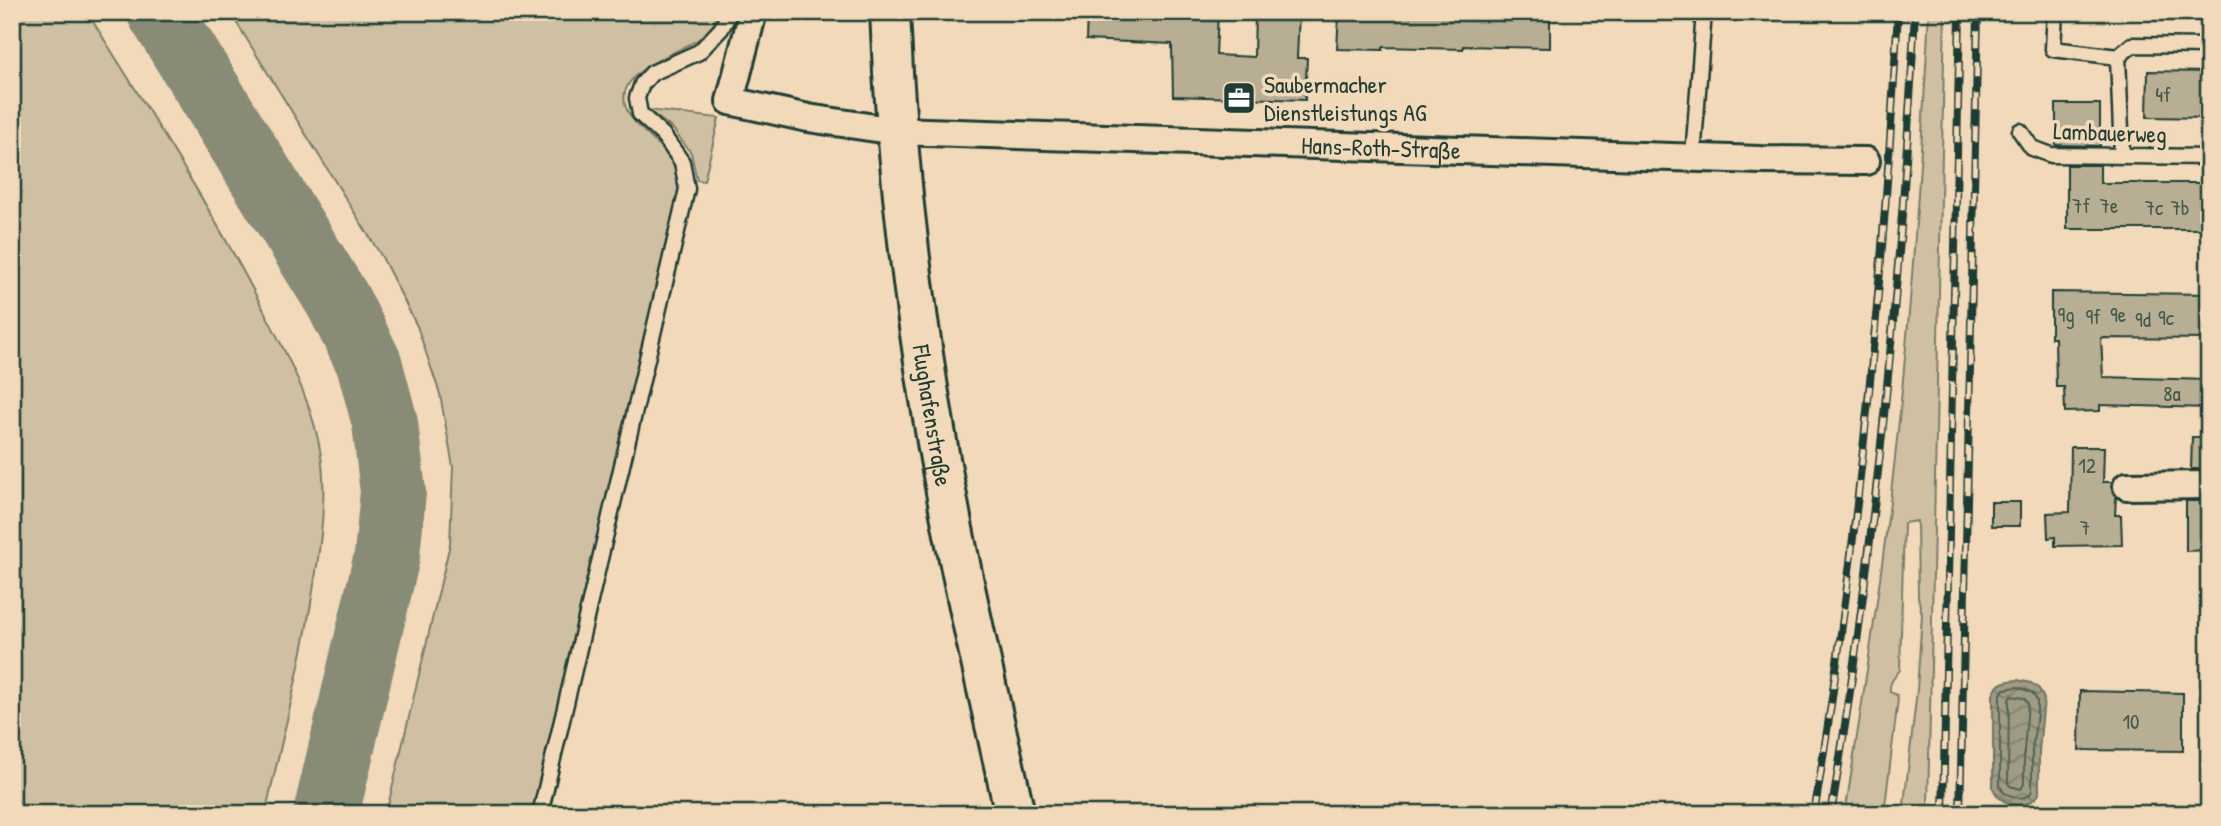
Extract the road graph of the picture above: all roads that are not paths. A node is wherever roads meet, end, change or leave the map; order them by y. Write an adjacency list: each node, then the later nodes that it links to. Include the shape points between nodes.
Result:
1 (730, 12): 16 (lane, via 699,52 652,73 642,84 640,114 682,162 687,189)
2 (753, 12): 8 (street, Hans-Roth-Straße, via 730,102)
3 (890, 12): 8 (main road, Flughafenstraße)
4 (1704, 12): 12 (lane)
5 (2054, 12): 7 (lane, via 2053,49)
6 (2209, 46): 7 (lane, via 2132,45)
7 (2118, 57): 10 (lane)
8 (896, 131): 12 (street, Hans-Roth-Straße); 17 (main road, Flughafenstraße, via 938,446)
9 (2020, 131): 10 (lane, Lambauerweg, via 2040,153)
10 (2122, 156): 11 (lane, Lambauerweg)
11 (2209, 157)
12 (1693, 158): 13 (street, Hans-Roth-Straße)
13 (1866, 161)
14 (2209, 485): 15 (street)
15 (2126, 486)
16 (540, 814)
17 (1015, 814)

